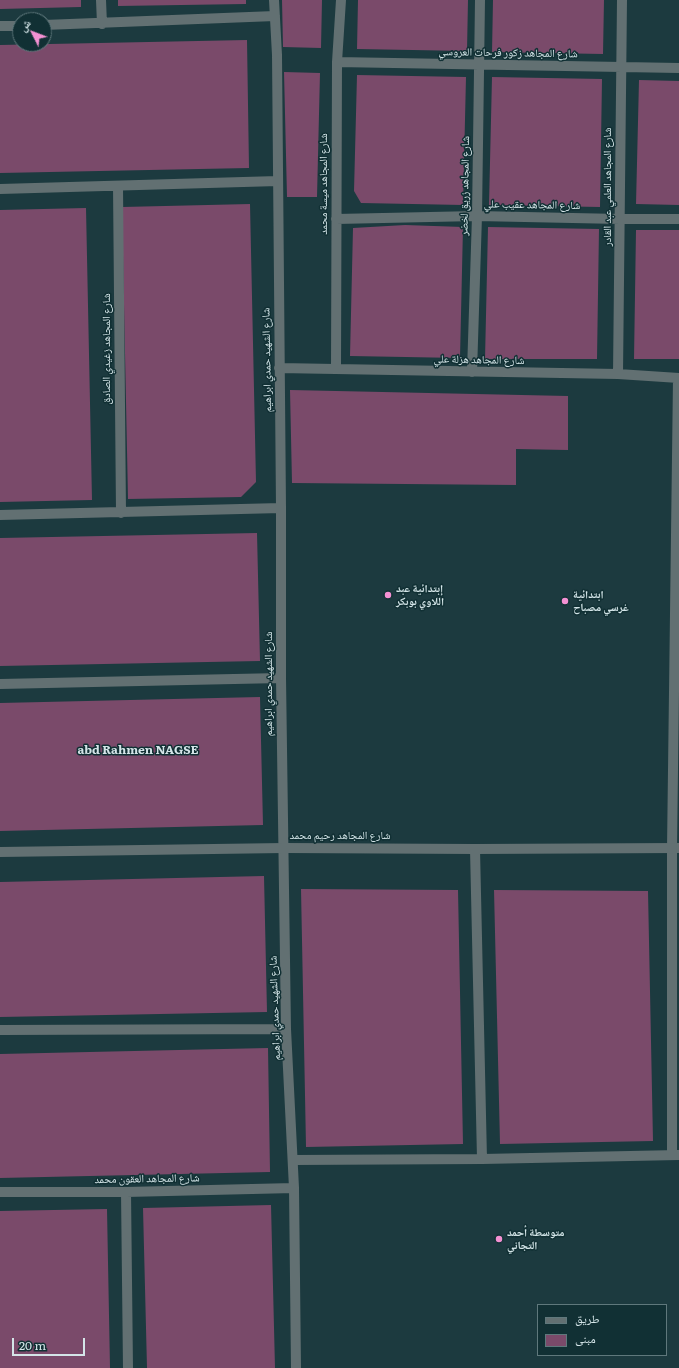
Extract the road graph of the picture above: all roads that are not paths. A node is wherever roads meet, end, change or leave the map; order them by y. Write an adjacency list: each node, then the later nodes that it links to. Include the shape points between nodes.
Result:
1 (101, 0): 7 (street)
2 (274, 0): 6 (street, شارع الشهيد حمدي ابراهيم)
3 (341, 0): 11 (street, شارع المجاهد ميسة محمد)
4 (480, 0): 12 (street, شارع المجاهد زريق لخضر)
5 (622, 0): 13 (street, شارع المجاهد العلمي عبد القادر)
6 (275, 16): 7 (street); 15 (street, شارع الشهيد حمدي ابراهيم)
7 (102, 24): 8 (street)
8 (52, 25)
9 (0, 26): 10 (street)
10 (12, 26)
11 (337, 62): 12 (street, شارع المجاهد زكور فرحات العروسي); 19 (street, شارع المجاهد ميسة محمد)
12 (479, 64): 13 (street, شارع المجاهد زكور فرحات العروسي); 18 (street, شارع المجاهد زريق لخضر)
13 (620, 67): 14 (street, شارع المجاهد زكور فرحات العروسي); 20 (street, شارع المجاهد العلمي عبد القادر)
14 (679, 68)
15 (278, 181): 16 (street); 22 (street, شارع الشهيد حمدي ابراهيم)
16 (118, 186): 17 (street); 28 (street, شارع المجاهد زغيدي الصادق)
17 (0, 190)
18 (476, 216): 19 (street, شارع المجاهد عقيب علي); 20 (street, شارع المجاهد عقيب علي); 24 (street, شارع المجاهد زريق لخضر)
19 (336, 219): 23 (street, شارع المجاهد ميسة محمد)
20 (620, 219): 21 (street, شارع المجاهد عقيب علي); 25 (street, شارع المجاهد العلمي عبد القادر)
21 (679, 219)
22 (279, 368): 23 (street, شارع المجاهد هزلة علي); 27 (street, شارع الشهيد حمدي ابراهيم)
23 (336, 368): 24 (street, شارع المجاهد هزلة علي)
24 (472, 372): 25 (street, شارع المجاهد هزلة علي)
25 (618, 374): 26 (street, شارع المجاهد هزلة علي)
26 (678, 378): 33 (street)
27 (281, 508): 28 (street); 30 (street, شارع الشهيد حمدي ابراهيم)
28 (121, 513): 29 (street)
29 (0, 515)
30 (281, 678): 31 (street); 32 (street, شارع الشهيد حمدي ابراهيم)
31 (0, 684)
32 (284, 848): 34 (street, شارع المجاهد رحيم محمد); 35 (street, شارع المجاهد رحيم محمد); 36 (street, شارع الشهيد حمدي ابراهيم)
33 (675, 848): 34 (street, شارع المجاهد رحيم محمد); 38 (street)
34 (474, 849): 39 (street)
35 (0, 852)
36 (286, 1029): 37 (street); 40 (street, شارع الشهيد حمدي ابراهيم)
37 (0, 1030)
38 (676, 1155): 39 (street)
39 (482, 1159): 40 (street)
40 (293, 1160): 41 (street, شارع الشهيد حمدي ابراهيم)
41 (294, 1188): 43 (street, شارع المجاهد العقون محمد); 45 (street, شارع الشهيد حمدي ابراهيم)
42 (0, 1192): 43 (street, شارع المجاهد العقون محمد)
43 (126, 1192): 44 (street)
44 (128, 1368)
45 (296, 1368)

